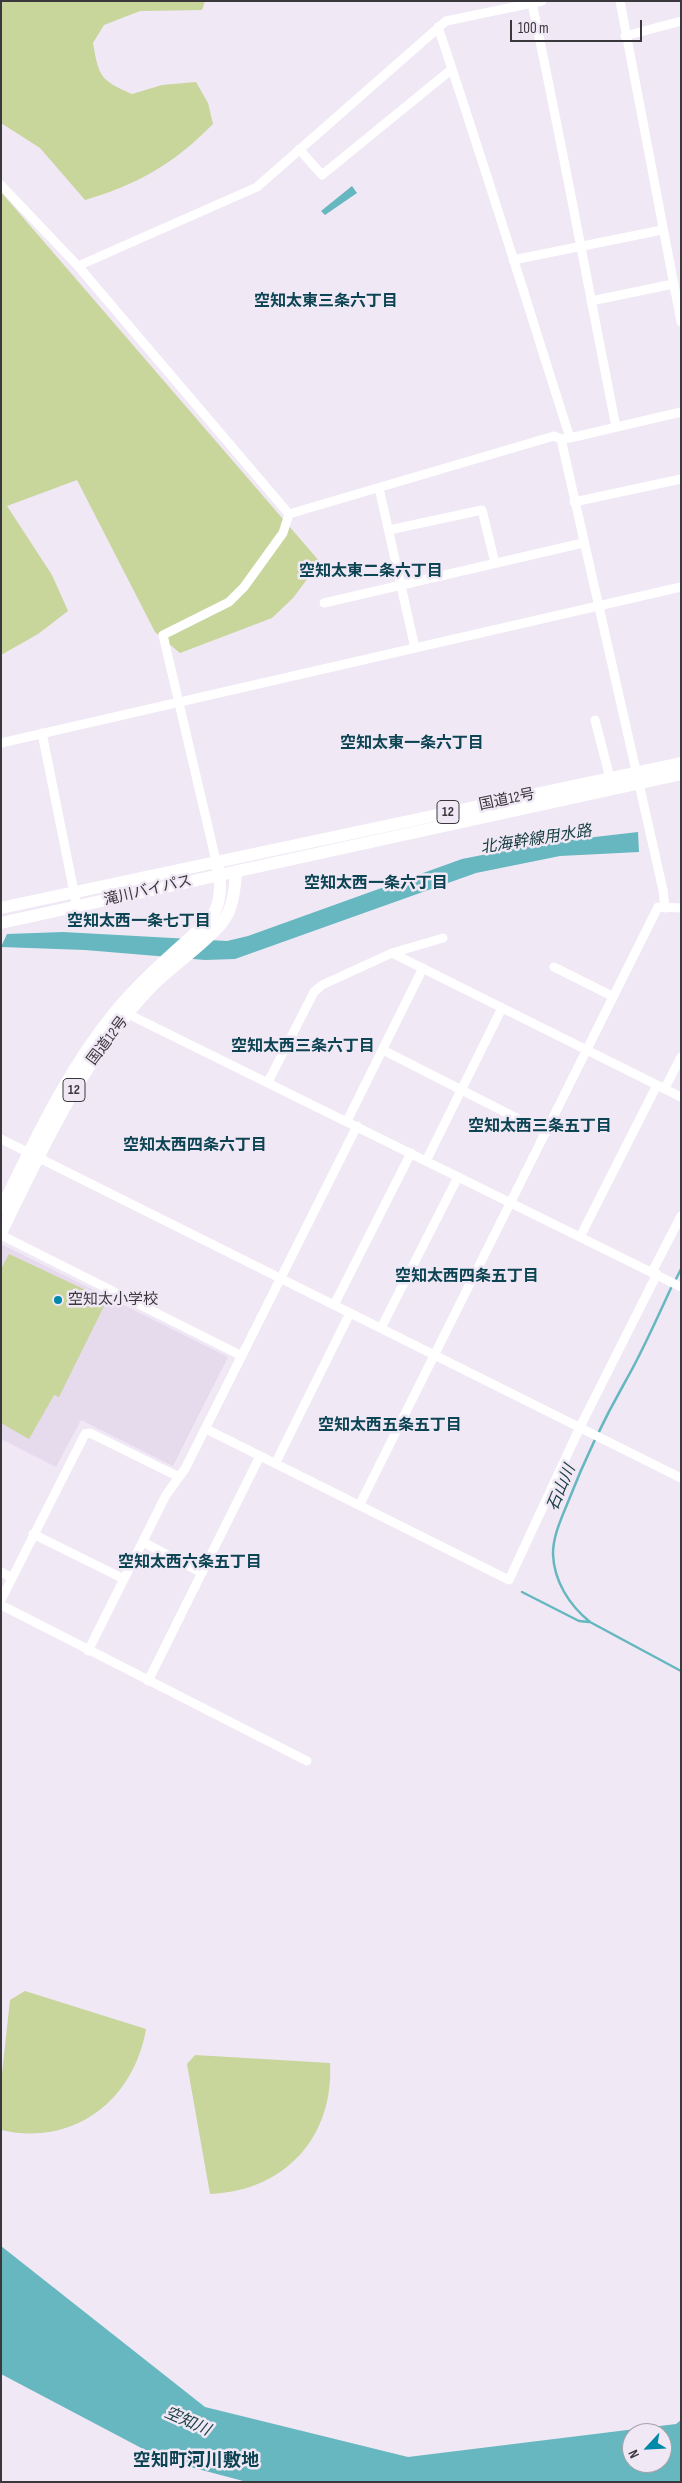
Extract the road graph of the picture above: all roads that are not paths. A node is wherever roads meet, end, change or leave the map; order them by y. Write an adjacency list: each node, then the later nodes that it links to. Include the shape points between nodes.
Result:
1 (542, 1): 3 (street)
2 (620, 1): 6 (street)
3 (532, 3): 5 (street, via 446,21); 11 (street, via 567,167)
4 (681, 21): 6 (street)
5 (438, 26): 7 (street); 8 (street)
6 (625, 36): 10 (street)
7 (452, 69): 8 (street, via 322,175); 12 (street)
8 (299, 149): 13 (street, via 257,187)
9 (1, 185): 13 (street)
10 (662, 230): 11 (street); 14 (street)
11 (580, 246): 12 (street); 15 (street)
12 (513, 260): 19 (street)
13 (78, 266): 23 (street)
14 (674, 284): 15 (street); 16 (street)
15 (591, 301): 18 (street)
16 (681, 322)
17 (681, 412): 18 (street)
18 (616, 427): 19 (street)
19 (565, 438): 21 (street, via 554,436); 22 (street)
20 (681, 479): 22 (street)
21 (379, 488): 23 (street); 24 (street)
22 (574, 502): 25 (street)
23 (289, 514): 32 (street, via 283,533 244,587 229,602 163,636)
24 (389, 530): 26 (street, via 482,510); 27 (street)
25 (583, 543): 26 (street); 30 (street)
26 (495, 563): 27 (street)
27 (401, 585): 29 (street); 31 (street)
28 (681, 587): 30 (street)
29 (324, 603)
30 (598, 606): 31 (street); 39 (street)
31 (415, 648): 32 (street)
32 (179, 702): 34 (street); 40 (street)
33 (595, 720): 38 (street)
34 (42, 733): 35 (street); 43 (street)
35 (1, 743)
36 (681, 763): 39 (highway, 国道12号 / 12)
37 (681, 774): 39 (highway, 国道12号 / 12)
38 (610, 778): 39 (highway, 国道12号 / 12); 40 (highway, 国道12号 / 12)
39 (639, 778): 41 (highway, 国道12号 / 12); 46 (street, via 664,890)
40 (216, 861): 41 (highway); 42 (highway, 国道12号 / 12); 43 (highway, 滝川バイパス / 12)
41 (236, 871): 42 (highway, 滝川バイパス / 12); 49 (highway, 国道12号 / 12, via 236,887 229,910 222,924)
42 (219, 875): 44 (highway, 滝川バイパス / 12); 49 (highway, 国道12号 / 12, via 220,892)
43 (75, 892): 44 (street); 45 (highway, 滝川バイパス / 12)
44 (77, 907): 48 (highway, 滝川バイパス / 12)
45 (1, 908)
46 (665, 908): 47 (street); 55 (street, via 658,907)
47 (681, 908)
48 (1, 924)
49 (207, 930): 52 (highway, 国道12号 / 12)
50 (443, 938): 51 (street)
51 (392, 953): 54 (street); 61 (street, via 322,985 314,992)
52 (168, 965): 57 (highway, 国道12号 / 12); 70 (highway, 国道12号 / 12, via 116,1012 93,1043 73,1072)
53 (554, 966): 55 (street)
54 (423, 968): 56 (street); 58 (street)
55 (612, 996): 59 (street)
56 (502, 1008): 59 (street); 63 (street)
57 (128, 1014): 61 (street); 70 (highway, 国道12号 / 12, via 82,1076)
58 (382, 1050): 63 (street); 65 (street)
59 (586, 1050): 62 (street); 67 (street)
60 (681, 1057): 62 (street)
61 (268, 1082): 65 (street)
62 (661, 1087): 64 (street); 77 (street)
63 (462, 1090): 67 (street); 71 (street)
64 (681, 1096)
65 (347, 1121): 66 (street)
66 (357, 1126): 69 (street); 79 (street)
67 (546, 1133): 73 (street)
68 (1, 1139): 70 (street)
69 (411, 1153): 71 (street); 81 (street)
70 (33, 1155): 74 (highway, 国道12号 / 12); 76 (highway, 国道12号 / 12); 79 (street)
71 (426, 1161): 72 (street)
72 (458, 1177): 73 (street); 83 (street)
73 (512, 1202): 77 (street); 84 (street)
74 (1, 1209)
75 (681, 1216): 78 (street)
76 (1, 1234): 85 (street)
77 (580, 1237): 78 (street)
78 (654, 1273): 80 (street); 86 (street)
79 (281, 1279): 81 (street); 85 (street)
80 (681, 1287)
81 (334, 1305): 82 (street)
82 (350, 1313): 83 (street); 89 (street)
83 (381, 1328): 84 (street)
84 (434, 1354): 86 (street); 92 (street)
85 (242, 1356): 87 (street)
86 (580, 1427): 91 (street); 92 (street, via 509,1580)
87 (206, 1429): 88 (street); 90 (street)
88 (260, 1456): 89 (street); 96 (street)
89 (276, 1462): 92 (street)
90 (178, 1477): 93 (street, via 90,1433 85,1434); 94 (street)
91 (681, 1478)
92 (360, 1504)
93 (34, 1534): 97 (street); 98 (street)
94 (142, 1542): 96 (street); 98 (street)
95 (1, 1572): 97 (street)
96 (202, 1573): 102 (street)
97 (12, 1578): 99 (street)
98 (124, 1580): 101 (street)
99 (1, 1600)
100 (1, 1606): 101 (street)
101 (88, 1651): 102 (street)
102 (148, 1682): 103 (street)
103 (307, 1761)

